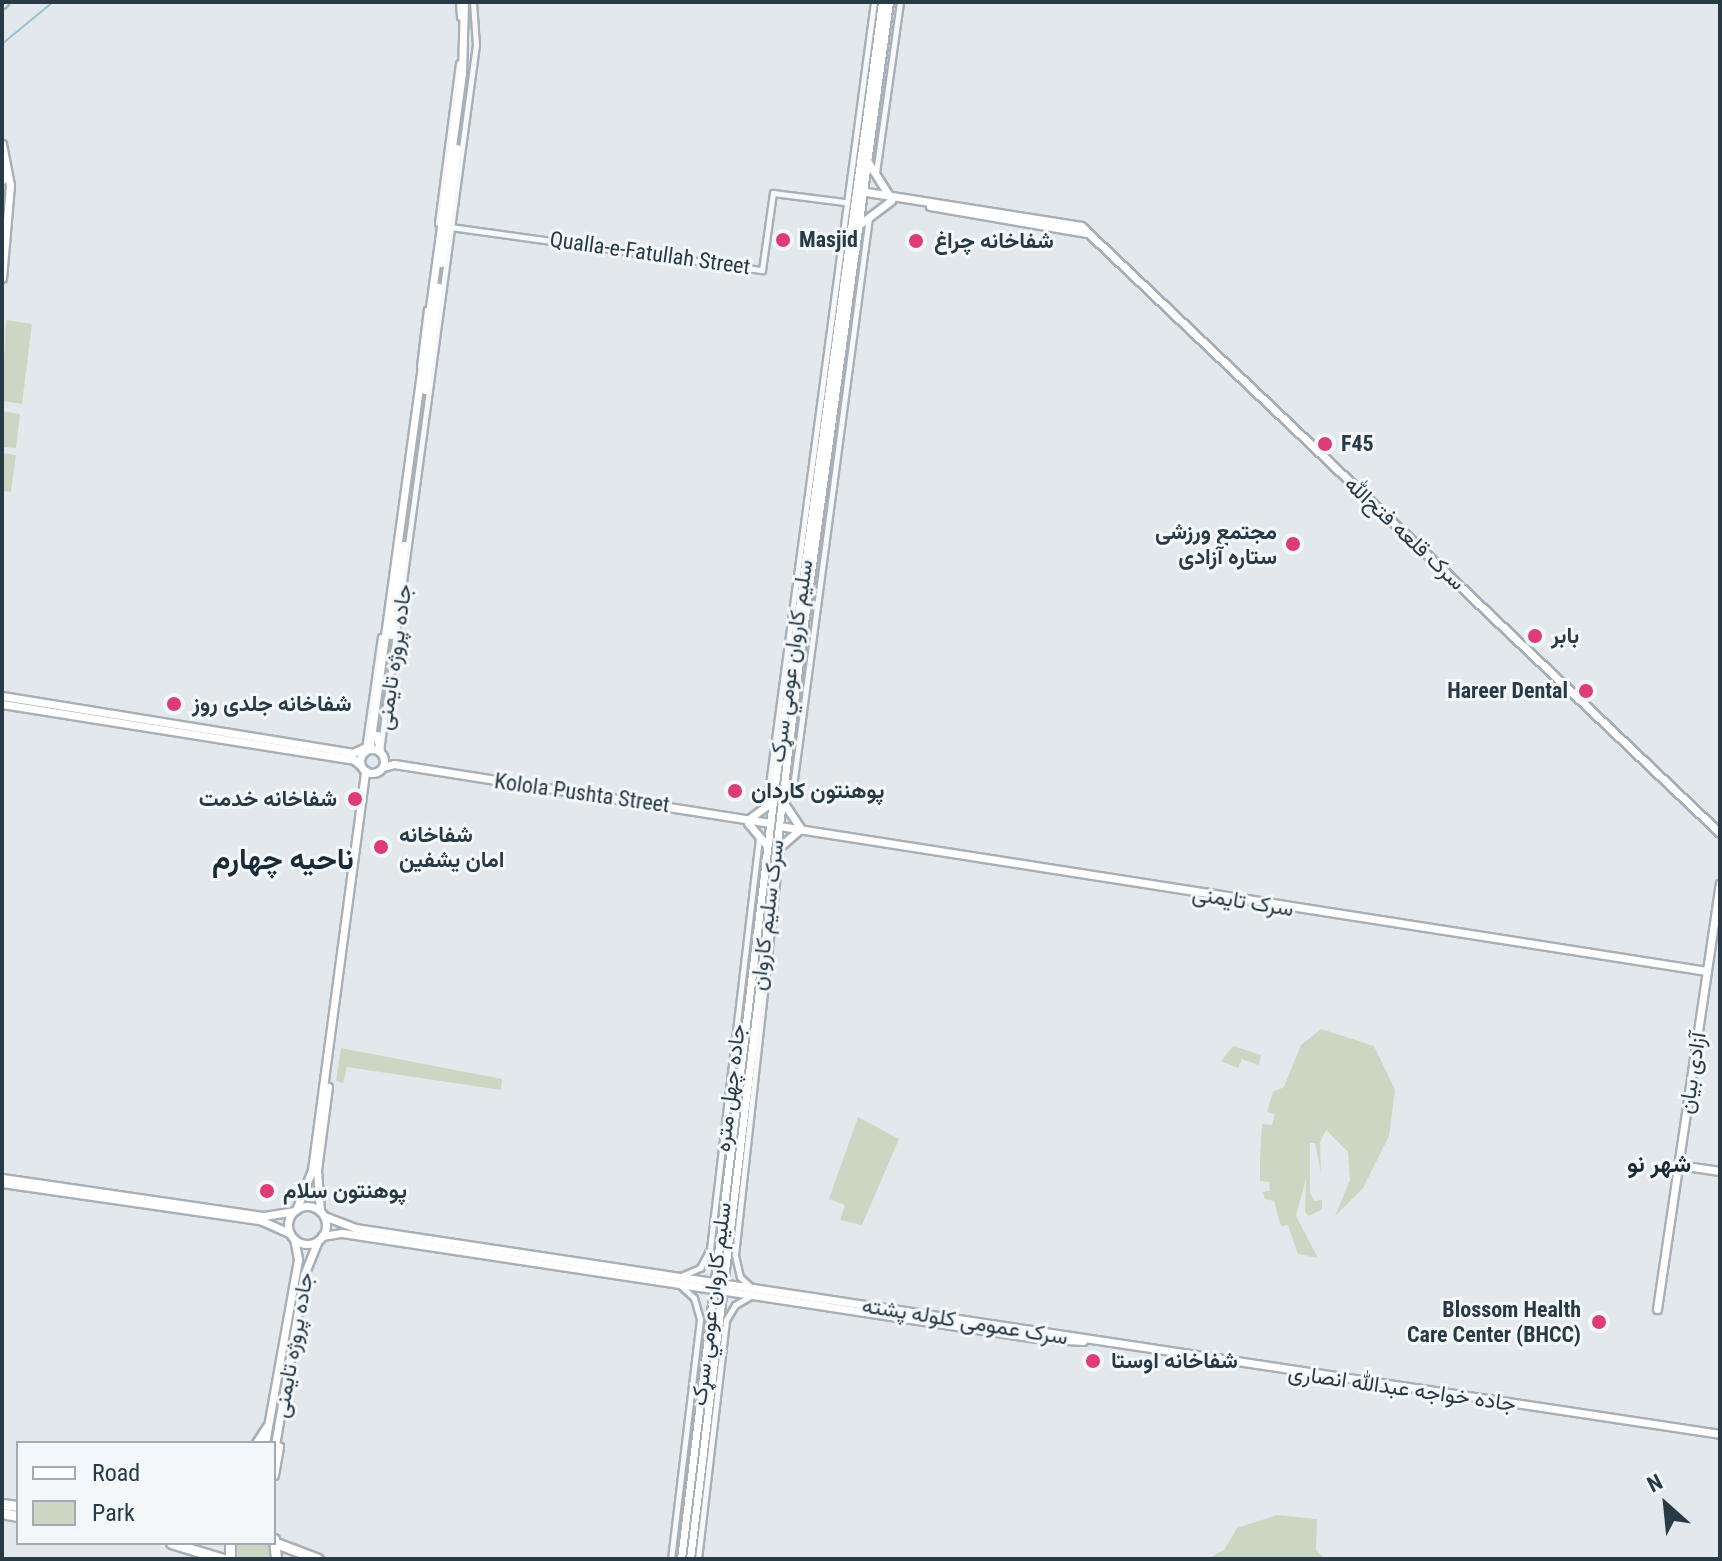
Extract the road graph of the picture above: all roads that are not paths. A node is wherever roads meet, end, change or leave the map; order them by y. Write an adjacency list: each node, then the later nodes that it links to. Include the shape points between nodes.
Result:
1 (466, 2): 15 (main road, جاده پروژه تایمنی)
2 (874, 2): 13 (street)
3 (882, 2): 11 (main road, سلیم کاروان عومي سړک)
4 (889, 2): 7 (main road)
5 (900, 2): 9 (street)
6 (2, 144): 20 (main road, via 10,185)
7 (867, 161): 9 (main road); 11 (main road)
8 (2, 171): 10 (main road)
9 (875, 178): 12 (main road)
10 (2, 180)
11 (859, 193): 12 (main road, سرک قلعه فتح‌الله); 16 (main road); 17 (main road, سلیم کاروان عومي سړک)
12 (891, 198): 14 (main road); 36 (main road, سرک قلعه فتح‌الله, via 1089,234)
13 (844, 202): 15 (street, Qualla-e-Fatullah Street, via 773,193 762,270); 17 (street)
14 (870, 213): 16 (main road); 19 (street)
15 (444, 225): 25 (main road, جاده پروژه تایمنی, via 372,738); 26 (main road, جاده پروژه تایمنی, via 376,737)
16 (859, 225): 18 (main road)
17 (842, 253): 21 (main road, سلیم کاروان عومي سړک)
18 (853, 261): 19 (main road); 22 (main road)
19 (863, 262): 31 (street)
20 (2, 278)
21 (834, 310): 22 (main road, سلیم کاروان عومي سړک); 29 (street)
22 (822, 453): 29 (main road, سلیم کاروان عومي سړک); 32 (main road)
23 (2, 696): 25 (main road, via 277,742 353,753)
24 (2, 704): 30 (main road, via 354,760)
25 (366, 750): 26 (main road); 30 (main road, جاده پروژه تایمنی)
26 (381, 753): 27 (main road); 28 (main road, جاده پروژه تایمنی)
27 (394, 764): 28 (main road); 33 (main road, Kolola Pushta Street)
28 (383, 767): 30 (main road)
29 (773, 768): 32 (main road, سلیم کاروان عومي سړک)
30 (366, 770): 44 (main road); 44 (main road, via 335,1058)
31 (792, 794)
32 (774, 796): 33 (main road, via 766,808); 34 (main road, سلیم کاروان عومي سړک); 35 (main road)
33 (742, 820): 34 (main road, Kolola Pushta Street); 37 (main road)
34 (774, 824): 35 (main road, سرک تایمنی); 38 (main road, سلیم کاروان عومي سړک)
35 (802, 828): 38 (main road); 42 (main road, سرک تایمنی)
36 (1720, 833)
37 (759, 835): 38 (main road); 41 (street, جاده چهل متره)
38 (774, 848): 39 (main road, سرک سلیم کاروان); 41 (main road, سلیم کاروان عومي سړک)
39 (776, 880): 43 (main road, سرک سلیم کاروان); 55 (street, جاده چهل متره)
40 (1720, 884): 42 (main road, آزادی بیان)
41 (755, 914): 43 (main road, سلیم کاروان عومي سړک); 53 (street, جاده چهل متره)
42 (1707, 971): 45 (main road, آزادی بیان)
43 (750, 1023): 53 (main road, سلیم کاروان عومي سړک); 54 (main road, سرک سلیم کاروان)
44 (323, 1109): 49 (main road, via 312,1170); 50 (main road, via 316,1185)
45 (1679, 1165): 46 (main road); 60 (main road, آزادی بیان)
46 (1720, 1171)
47 (2, 1181): 48 (main road)
48 (92, 1194): 49 (main road, via 264,1216); 51 (main road, via 260,1220)
49 (295, 1210): 50 (main road, via 308,1206); 51 (main road)
50 (322, 1214): 52 (main road); 56 (main road, سرک عمومی کلوله پشته, via 355,1228)
51 (291, 1236): 52 (main road, via 306,1244); 64 (main road, جاده پروژه تایمنی, via 298,1259)
52 (320, 1238): 56 (main road, سرک عمومی کلوله پشته, via 342,1233); 65 (main road, جاده پروژه تایمنی, via 304,1275)
53 (714, 1248): 56 (street, via 700,1268); 57 (main road, سلیم کاروان عومي سړک)
54 (728, 1249): 55 (main road); 58 (main road, سرک سلیم کاروان)
55 (735, 1255): 59 (street, via 740,1277)
56 (678, 1280): 57 (main road, سرک عمومی کلوله پشته); 61 (street)
57 (713, 1285): 58 (main road, سرک عمومی کلوله پشته); 61 (main road, سلیم کاروان عومي سړک)
58 (723, 1287): 59 (main road, سرک عمومی کلوله پشته); 62 (main road, سرک سلیم کاروان)
59 (753, 1292): 62 (street); 63 (main road, سرک عمومی کلوله پشته)
60 (1657, 1309)
61 (704, 1319): 75 (street); 76 (main road, سلیم کاروان عومي سړک)
62 (722, 1320): 77 (main road, سرک سلیم کاروان); 78 (street)
63 (1083, 1341): 66 (main road, جاده خواجه عبدالله انصاری)
64 (269, 1424): 67 (main road); 68 (main road, جاده پروژه تایمنی)
65 (278, 1426): 69 (main road, جاده پروژه تایمنی); 70 (main road)
66 (1720, 1434)
67 (257, 1441)
68 (265, 1441)
69 (276, 1441)
70 (276, 1450)
71 (276, 1541): 74 (highway)
72 (178, 1545): 73 (highway)
73 (223, 1559)
74 (318, 1559)
75 (671, 1559)
76 (681, 1559)
77 (690, 1559)
78 (698, 1559)

